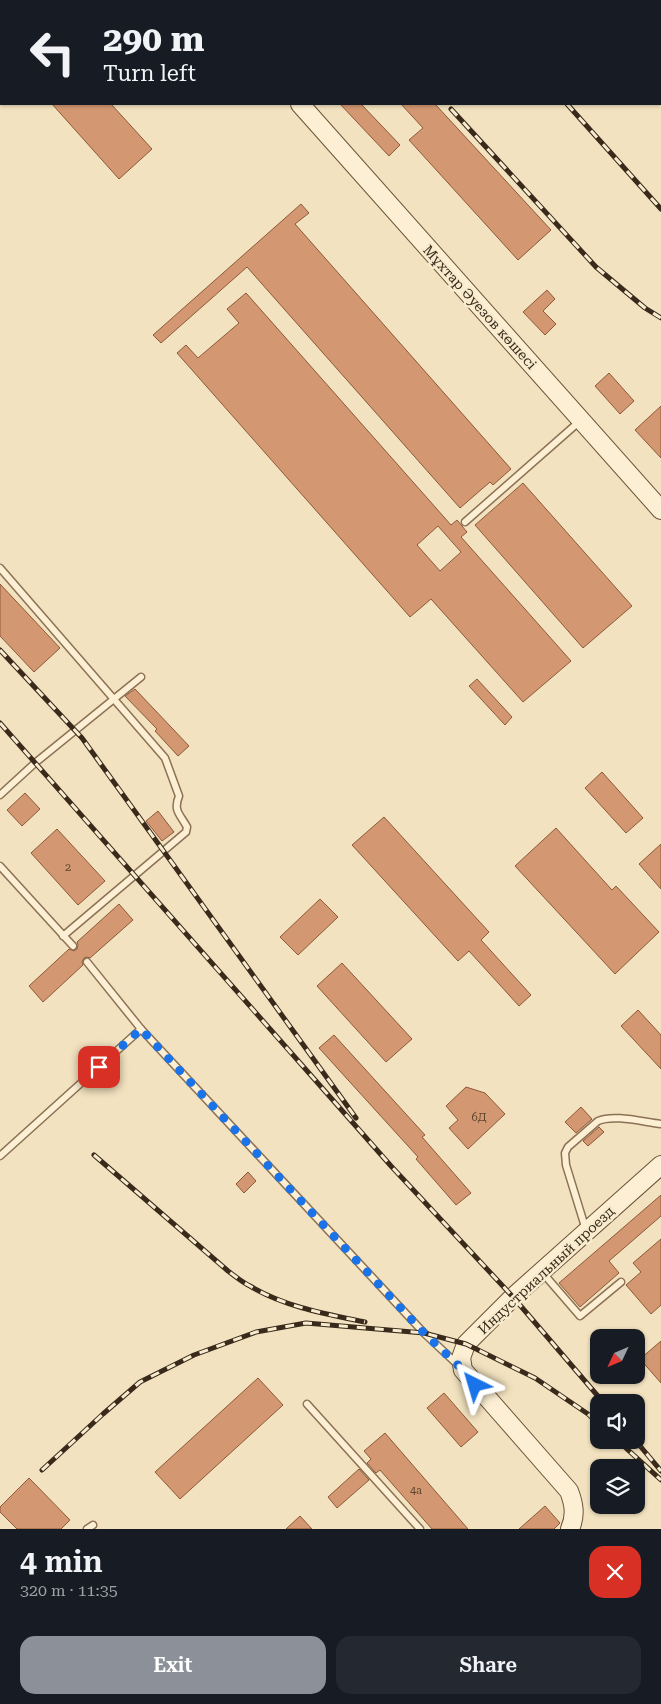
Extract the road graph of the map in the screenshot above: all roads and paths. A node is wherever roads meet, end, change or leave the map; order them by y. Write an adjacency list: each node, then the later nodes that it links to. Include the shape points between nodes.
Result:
1 (301, 105): 2 (street, Мұхтар Әуезов көшесі)
2 (580, 420): 3 (street, Мұхтар Әуезов көшесі); 4 (lane)
3 (661, 510)
4 (465, 522)
5 (0, 568): 7 (lane)
6 (141, 677): 7 (lane)
7 (114, 699): 8 (lane); 10 (lane, via 164,758 179,796 177,810 188,827)
8 (0, 795)
9 (0, 866): 10 (lane)
10 (63, 936): 11 (lane)
11 (73, 946)
12 (87, 962): 13 (lane)
13 (141, 1029): 15 (lane); 20 (lane, via 417,1326)
14 (661, 1124): 17 (lane, via 603,1119 568,1147 566,1165)
15 (0, 1156)
16 (661, 1165): 17 (street, Индустриальный проезд)
17 (586, 1232): 18 (street, Индустриальный проезд)
18 (541, 1271): 19 (lane, via 580,1316); 20 (street, Индустриальный проезд, via 466,1344 461,1358)
19 (621, 1282)
20 (463, 1370): 23 (street, via 569,1491 574,1507)
21 (307, 1404): 22 (lane)
22 (420, 1529)
23 (570, 1529)

